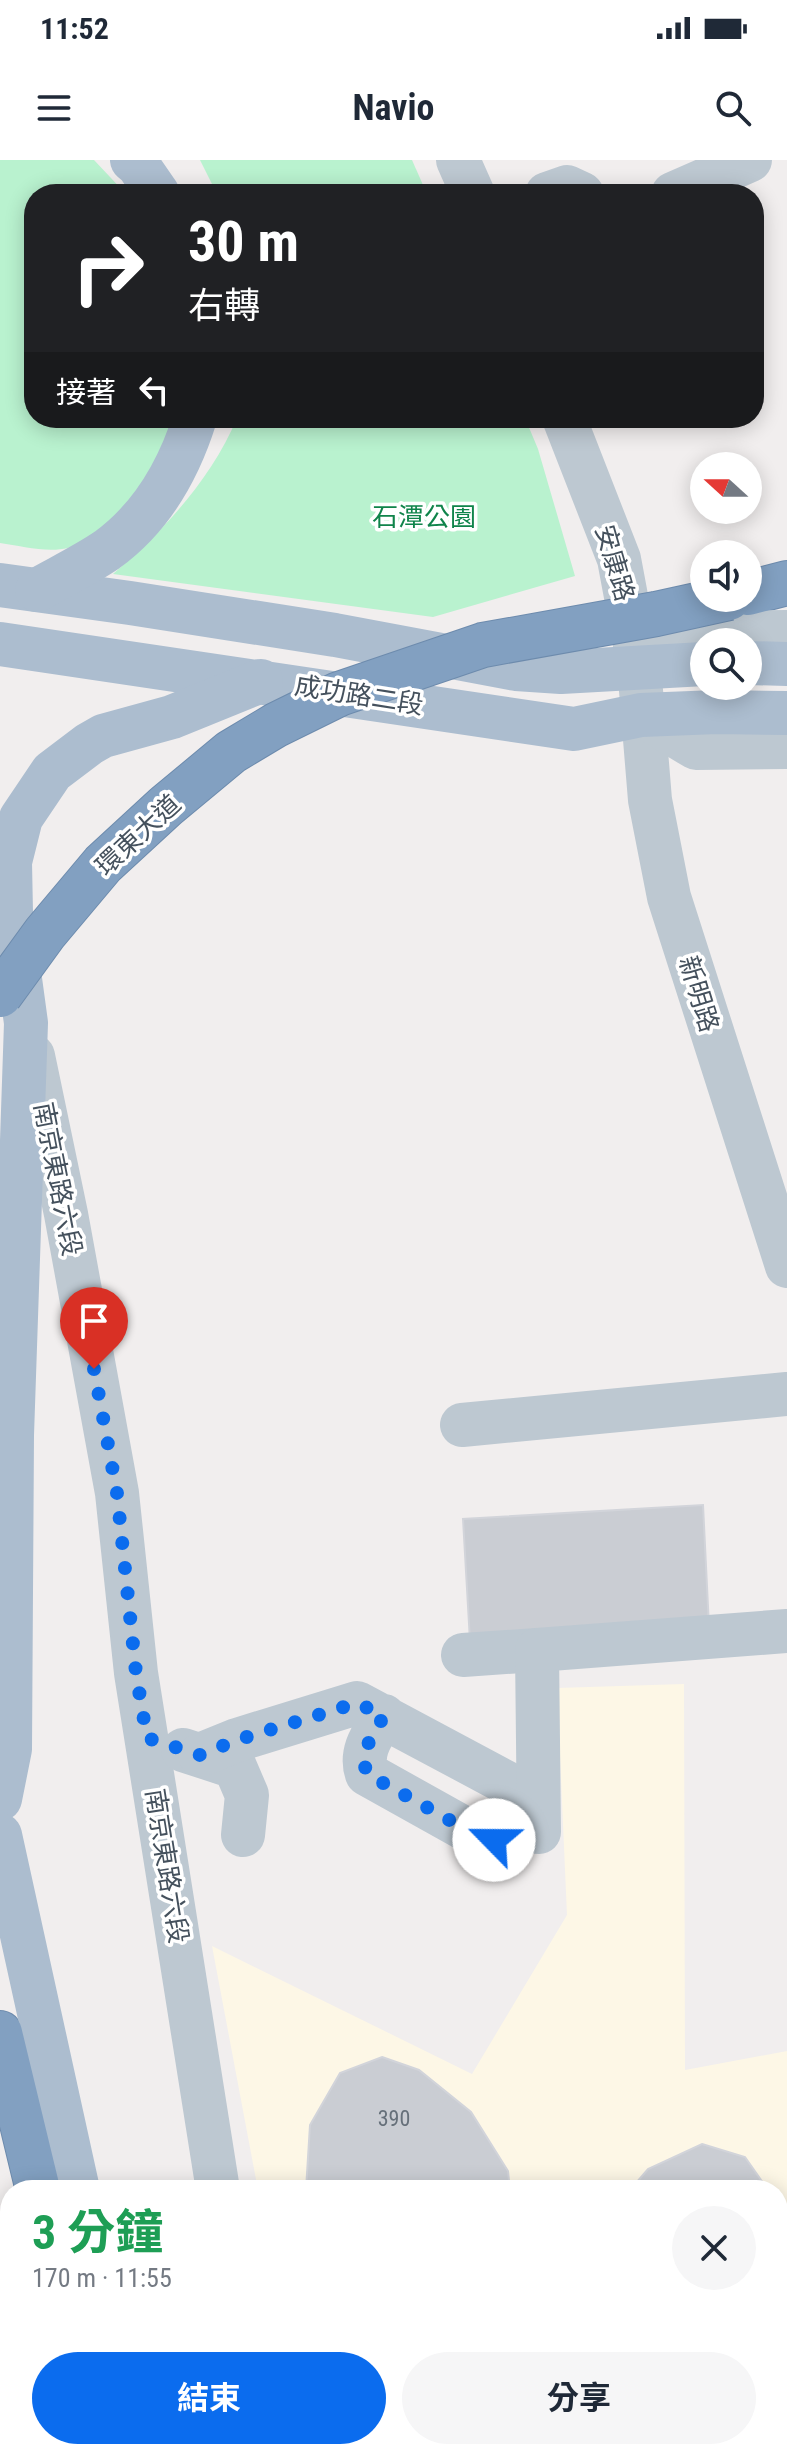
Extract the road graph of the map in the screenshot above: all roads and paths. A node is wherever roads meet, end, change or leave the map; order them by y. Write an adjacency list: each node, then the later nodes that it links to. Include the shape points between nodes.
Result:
1 (132, 160): 4 (main road)
2 (458, 160): 5 (street)
3 (750, 160): 6 (street)
4 (151, 184)
5 (469, 184)
6 (696, 184)
7 (192, 428): 10 (main road, via 166,486 138,524 107,550)
8 (568, 428): 19 (street, 安康路, via 619,559)
9 (787, 584): 11 (highway)
10 (18, 588): 19 (main road, 成功路二段, via 335,635 516,669 561,672)
11 (762, 590)
12 (690, 606): 24 (highway, 環東大道, bridge, via 477,647 361,686 242,739 119,830 34,922)
13 (690, 606): 25 (highway, 環東大道, bridge, via 483,645 339,694 276,725 231,752 103,864 45,933)
14 (787, 632): 19 (street, via 702,633)
15 (0, 644): 20 (main road, 成功路二段)
16 (762, 663): 18 (main road)
17 (690, 664): 19 (main road, 成功路二段)
18 (787, 664)
19 (639, 666): 22 (street, 安康路)
20 (261, 681): 22 (main road, 成功路二段, via 574,729); 25 (main road, via 172,717 103,736 52,772 21,818 10,862)
21 (787, 713): 22 (main road, 成功路二段)
22 (641, 715): 23 (street, via 696,748); 26 (street, 新明路, via 650,800 669,897)
23 (787, 747)
24 (0, 971)
25 (13, 1009): 33 (street, 南京東路六段, via 69,1230 117,1493); 35 (main road, via 10,1749)
26 (787, 1266)
27 (787, 1394): 28 (street)
28 (462, 1425)
29 (787, 1631): 30 (street)
30 (537, 1650): 31 (street); 36 (street)
31 (463, 1655)
32 (384, 1716): 34 (street, via 357,1703)
33 (147, 1738): 34 (street); 42 (street, 南京東路六段)
34 (200, 1755): 38 (street, via 235,1767 247,1795)
35 (0, 1799)
36 (539, 1832)
37 (0, 1835): 41 (main road)
38 (243, 1835)
39 (0, 2033): 40 (highway)
40 (36, 2180)
41 (76, 2180)
42 (216, 2180)

